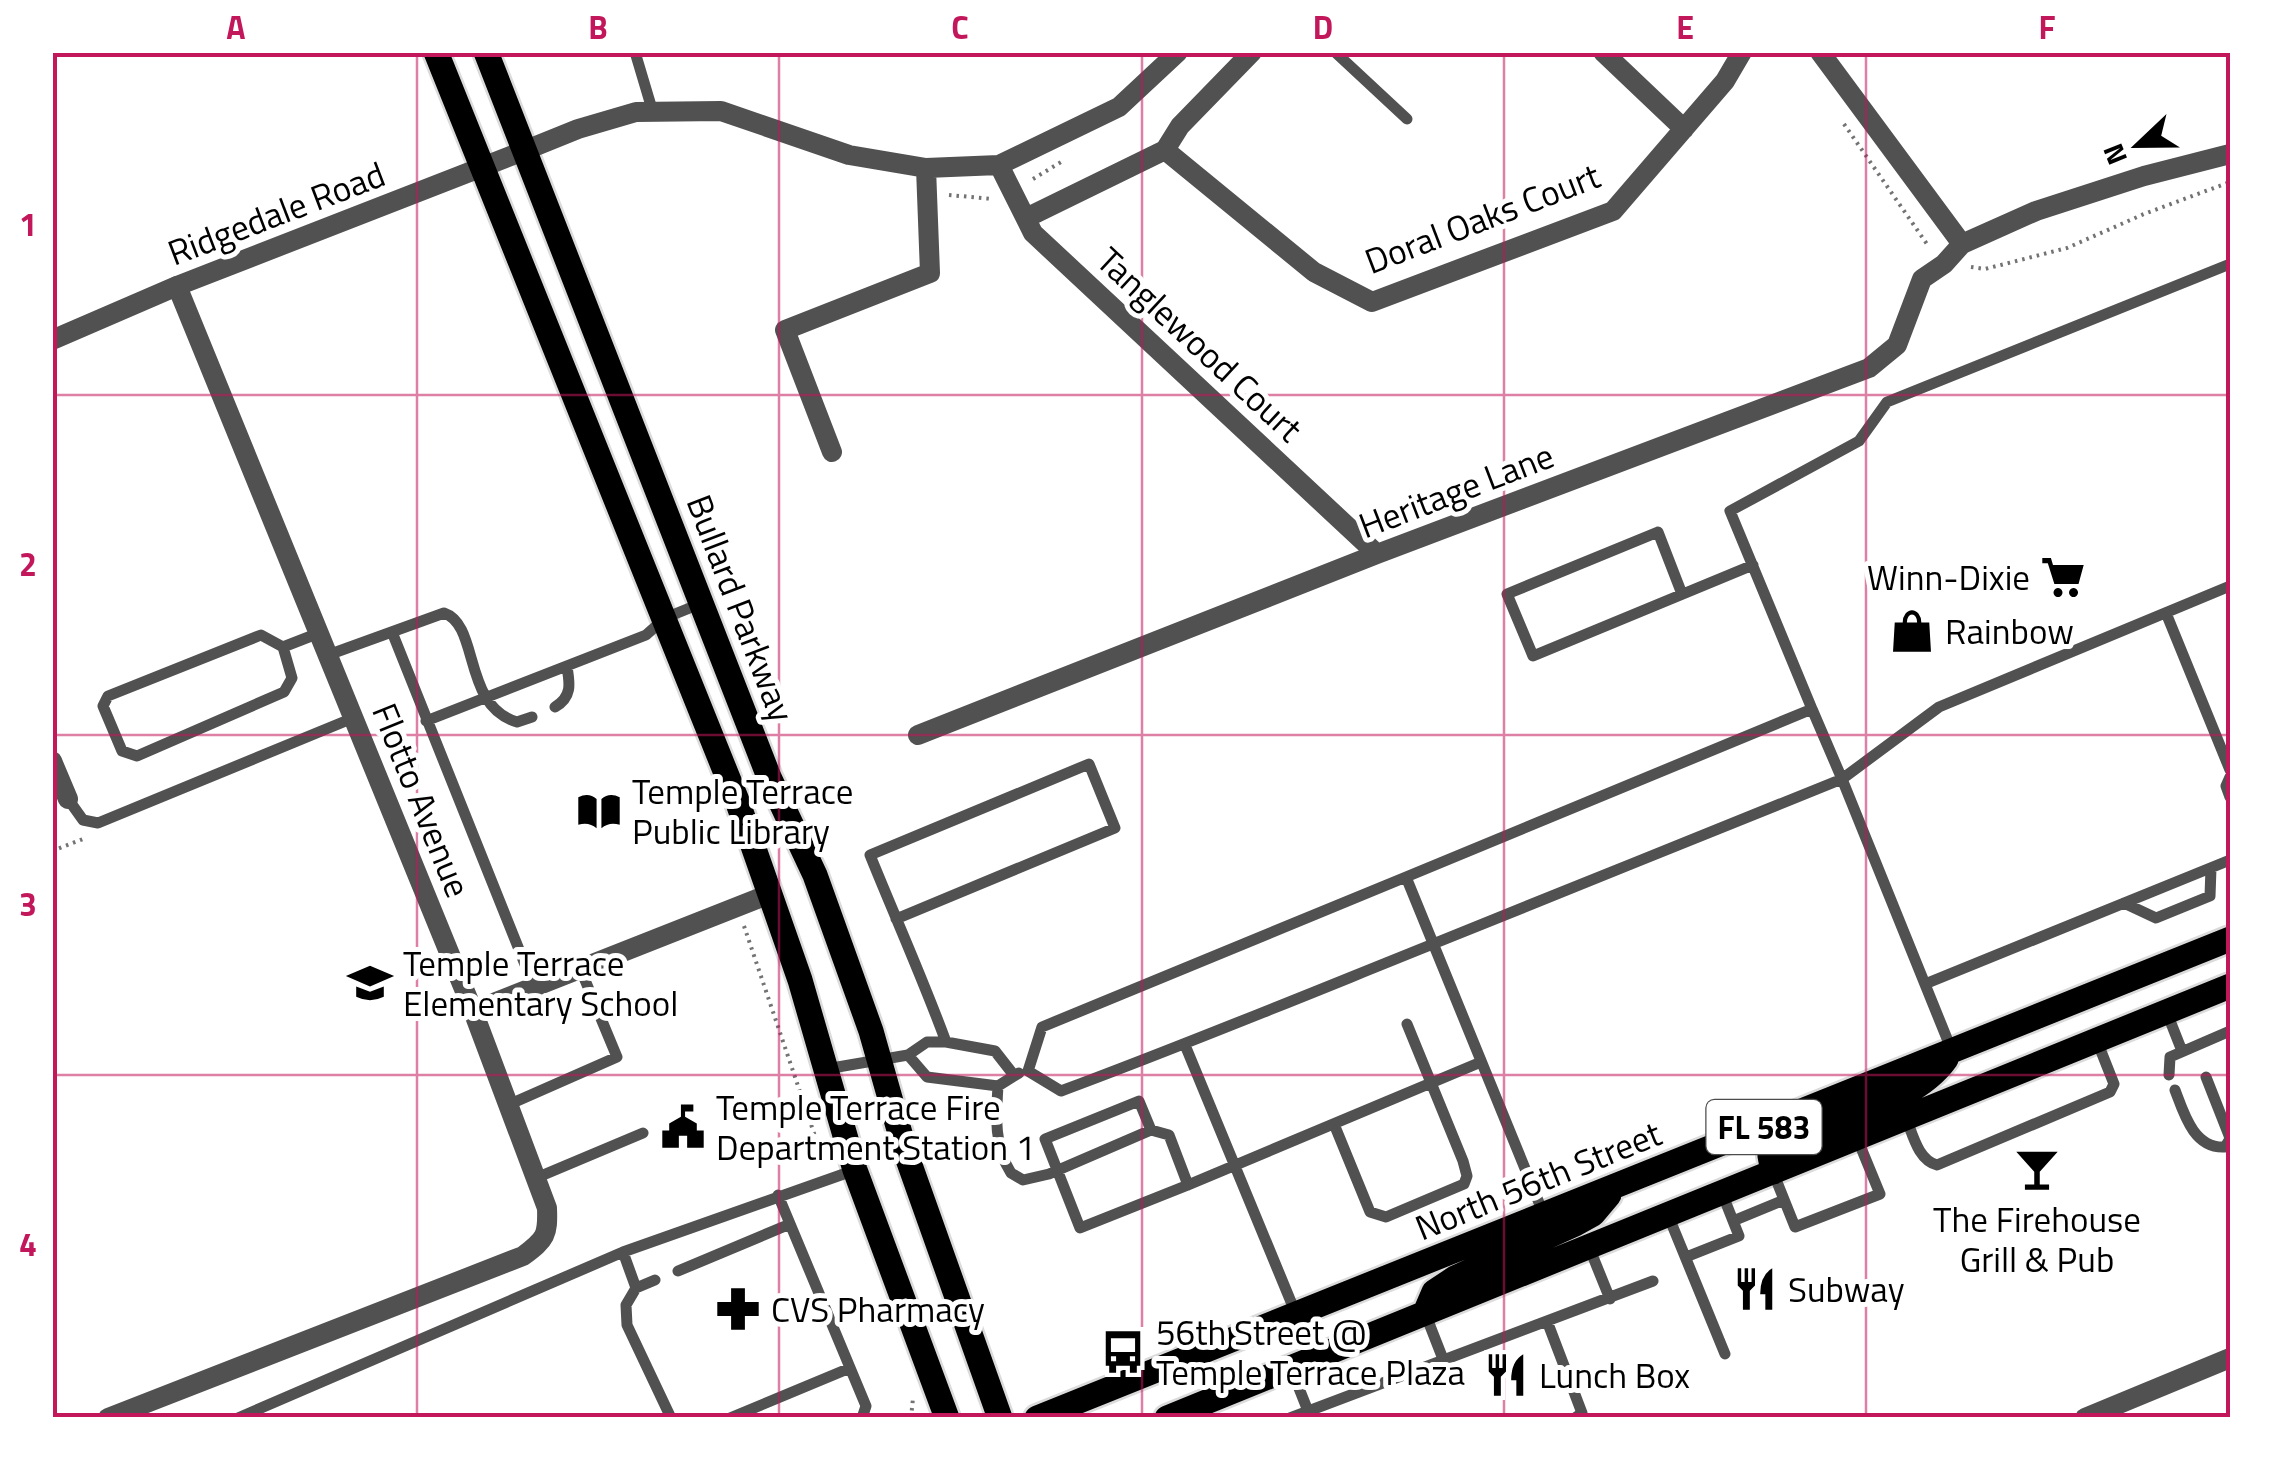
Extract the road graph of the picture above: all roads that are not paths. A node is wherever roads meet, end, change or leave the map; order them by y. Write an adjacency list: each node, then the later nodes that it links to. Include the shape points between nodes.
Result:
1 (436, 52): 17 (main road, Bullard Parkway)
2 (486, 52): 13 (main road, Bullard Parkway)
3 (635, 52): 10 (lane)
4 (1178, 52): 16 (street, via 1119,107)
5 (1252, 52): 14 (street)
6 (1334, 52): 11 (lane)
7 (1603, 52): 12 (street)
8 (1742, 52): 12 (street, Doral Oaks Court)
9 (1820, 52): 20 (street)
10 (652, 110): 13 (street, Ridgedale Road, via 608,118); 18 (street, Ridgedale Road, via 721,111 849,155)
11 (1407, 119)
12 (1684, 129): 14 (street, Doral Oaks Court, via 1613,211 1372,302 1314,272)
13 (526, 150): 17 (street, Ridgedale Road); 29 (main road, Bullard Parkway)
14 (1165, 150): 19 (street)
15 (2230, 154): 20 (street, via 2036,211)
16 (999, 165): 18 (street, Ridgedale Road); 19 (street, Tanglewood Court)
17 (483, 166): 22 (street, Ridgedale Road); 31 (main road, Bullard Parkway)
18 (926, 168): 24 (street, via 930,273 785,330)
19 (1026, 218): 25 (street, Tanglewood Court, via 1033,233)
20 (1962, 244): 25 (street, Heritage Lane, via 1922,278 1898,345 1869,368)
21 (2230, 264): 26 (lane, via 1887,402 1859,441 1730,511)
22 (178, 286): 23 (street, Ridgedale Road); 32 (street, Flotto Avenue)
23 (52, 340)
24 (832, 452)
25 (1377, 554): 43 (street, Heritage Lane)
26 (1753, 565): 28 (lane); 39 (lane)
27 (2230, 586): 30 (lane)
28 (1682, 594): 28 (lane, via 1532,656 1507,594 1658,532)
29 (702, 603): 31 (lane); 72 (main road, Bullard Parkway, via 815,876)
30 (2166, 613): 44 (lane); 47 (lane, via 1938,707)
31 (665, 618): 36 (lane, via 646,635); 53 (main road, Bullard Parkway)
32 (318, 632): 34 (lane); 35 (street, Flotto Avenue)
33 (392, 632): 35 (lane); 37 (lane, via 437,614 452,616); 42 (lane)
34 (283, 647): 34 (lane, via 292,678 284,692 137,756 122,751 103,706 108,696 261,635)
35 (328, 656): 41 (street, Flotto Avenue)
36 (566, 666): 37 (lane); 38 (lane, via 568,692)
37 (485, 698): 40 (lane, via 506,719); 42 (lane)
38 (555, 707)
39 (1812, 709): 47 (lane); 52 (lane)
40 (532, 717)
41 (353, 718): 49 (lane, via 98,822 83,820); 62 (street, Flotto Avenue)
42 (426, 721): 61 (lane)
43 (918, 735)
44 (2225, 741): 46 (lane)
45 (52, 761): 49 (street)
46 (2230, 774): 48 (lane)
47 (1842, 779): 57 (lane); 59 (lane)
48 (2230, 797)
49 (68, 799)
50 (2230, 860): 51 (lane)
51 (2211, 868): 54 (lane); 54 (lane, via 2210,896 2156,918)
52 (1406, 878): 57 (lane); 76 (lane, via 1042,1027)
53 (770, 894): 58 (street); 75 (main road, Bullard Parkway)
54 (2124, 904): 59 (lane)
55 (896, 918): 55 (lane, via 870,855 1090,764 1114,828); 67 (lane)
56 (2230, 938): 70 (main road, North 56th Street / FL 583)
57 (1433, 944): 68 (lane); 73 (lane)
58 (580, 968): 61 (street); 83 (lane, via 617,1058)
59 (1925, 984): 70 (lane)
60 (2230, 986): 63 (main road, FL 583)
61 (534, 987): 62 (street)
62 (473, 1012): 83 (street, Flotto Avenue)
63 (2166, 1012): 66 (main road, FL 583); 69 (lane)
64 (1407, 1024): 80 (lane)
65 (2230, 1032): 69 (lane)
66 (2097, 1040): 84 (main road, FL 583); 84 (lane, via 2114,1084 2110,1092 1937,1165 1922,1155)
67 (946, 1042): 71 (lane, via 927,1042); 77 (lane, via 995,1052)
68 (1185, 1046): 76 (lane, via 1061,1091); 90 (lane)
69 (2188, 1048): 74 (lane); 78 (lane, via 2167,1062)
70 (1952, 1051): 93 (main road, via 1911,1089 1786,1144 1770,1156); 96 (main road, North 56th Street / FL 583)
71 (908, 1055): 72 (lane); 81 (lane, via 927,1077)
72 (880, 1057): 75 (lane); 127 (main road, Bullard Parkway, via 905,1150)
73 (1482, 1062): 80 (lane); 101 (lane)
74 (2200, 1062)
75 (826, 1068): 91 (main road, Bullard Parkway)
76 (1028, 1071): 77 (lane)
77 (1013, 1074): 81 (lane)
78 (2168, 1075)
79 (2206, 1077): 89 (lane)
80 (1432, 1083): 85 (lane); 85 (lane, via 1467,1176 1459,1188 1386,1217 1370,1212)
81 (998, 1086): 92 (lane, via 999,1145 1011,1174 1023,1180)
82 (2174, 1090): 89 (lane, via 2197,1137 2214,1148)
83 (508, 1105): 94 (street, Flotto Avenue)
84 (1906, 1118): 88 (main road, FL 583)
85 (1334, 1124): 90 (lane)
86 (1150, 1130): 92 (lane); 92 (lane, via 1139,1101 1045,1139); 95 (lane, via 1170,1135)
87 (643, 1133): 94 (lane)
88 (1858, 1138): 93 (main road, FL 583); 99 (lane, via 1880,1194 1794,1227)
89 (2230, 1138)
90 (1233, 1166): 95 (lane); 113 (lane)
91 (855, 1170): 98 (lane); 126 (main road, Bullard Parkway)
92 (1057, 1170): 95 (lane, via 1080,1228)
93 (1773, 1172): 97 (main road, FL 583); 99 (lane)
94 (536, 1178): 121 (street, Flotto Avenue, via 548,1232 523,1256)
95 (1188, 1184)
96 (1616, 1186): 101 (main road, North 56th Street / FL 583); 112 (main road, via 1593,1214 1434,1292)
97 (1722, 1194): 100 (main road, FL 583); 102 (lane)
98 (778, 1195): 103 (lane); 105 (lane)
99 (1784, 1200): 102 (lane)
100 (1668, 1214): 104 (main road, FL 583); 106 (lane)
101 (1544, 1215): 113 (main road, North 56th Street / FL 583)
102 (1733, 1221): 106 (lane, via 1739,1236)
103 (790, 1224): 107 (lane); 118 (lane)
104 (1588, 1246): 111 (lane); 112 (main road, FL 583)
105 (623, 1252): 110 (lane); 122 (lane)
106 (1686, 1257): 115 (lane)
107 (678, 1270)
108 (656, 1280): 110 (lane)
109 (1653, 1281): 111 (lane)
110 (636, 1288): 123 (lane, via 626,1305 628,1325)
111 (1610, 1299): 114 (lane)
112 (1425, 1313): 117 (lane); 119 (main road, FL 583)
113 (1297, 1315): 128 (main road, North 56th Street / FL 583)
114 (1547, 1321): 117 (lane); 131 (lane, via 1582,1414)
115 (1725, 1354)
116 (2230, 1358): 132 (street)
117 (1443, 1359): 120 (lane)
118 (850, 1368): 124 (lane); 125 (lane, via 866,1406)
119 (1290, 1368): 120 (lane); 129 (main road, FL 583)
120 (1308, 1410): 130 (lane)
121 (108, 1418)
122 (238, 1418)
123 (671, 1418)
124 (730, 1418)
125 (862, 1418)
126 (947, 1418)
127 (1000, 1418)
128 (1038, 1418)
129 (1167, 1418)
130 (1290, 1418)
131 (1575, 1418)
132 (2086, 1418)

